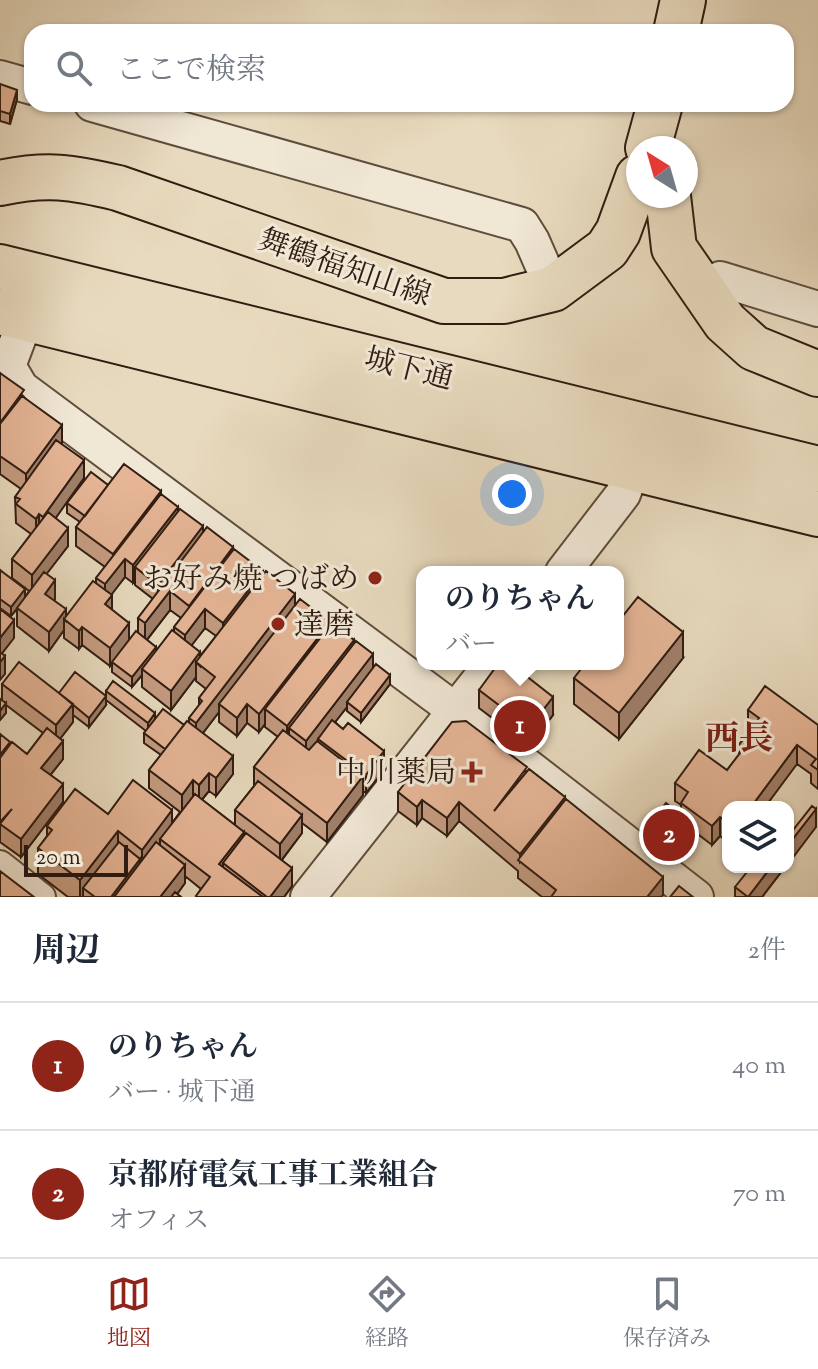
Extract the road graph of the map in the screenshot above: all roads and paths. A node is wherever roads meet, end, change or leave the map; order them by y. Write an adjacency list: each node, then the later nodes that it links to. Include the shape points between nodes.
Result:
1 (683, 0): 2 (main road)
2 (679, 24)
3 (0, 78): 4 (street)
4 (24, 85)
5 (120, 112): 15 (street, via 522,225)
6 (658, 112): 8 (main road)
7 (673, 112): 9 (main road)
8 (651, 136)
9 (671, 136)
10 (0, 183): 15 (main road, 舞鶴福知山線, via 74,177 118,188 444,301 504,301)
11 (627, 208): 15 (main road, 舞鶴福知山線, via 607,249)
12 (669, 208): 18 (main road, via 674,248 725,322 754,348)
13 (0, 267): 19 (main road, 城下通)
14 (720, 279): 16 (street)
15 (553, 289)
16 (818, 309)
17 (13, 315): 19 (main road, 城下通); 24 (street, via 8,366 21,388)
18 (818, 374)
19 (640, 448): 20 (main road, 城下通); 21 (main road, 城下通); 22 (street, via 623,494)
20 (818, 469)
21 (818, 514)
22 (568, 566)
23 (487, 670): 24 (street)
24 (456, 711): 27 (street); 28 (street)
25 (0, 864): 26 (street)
26 (42, 897)
27 (308, 897)
28 (696, 897)

